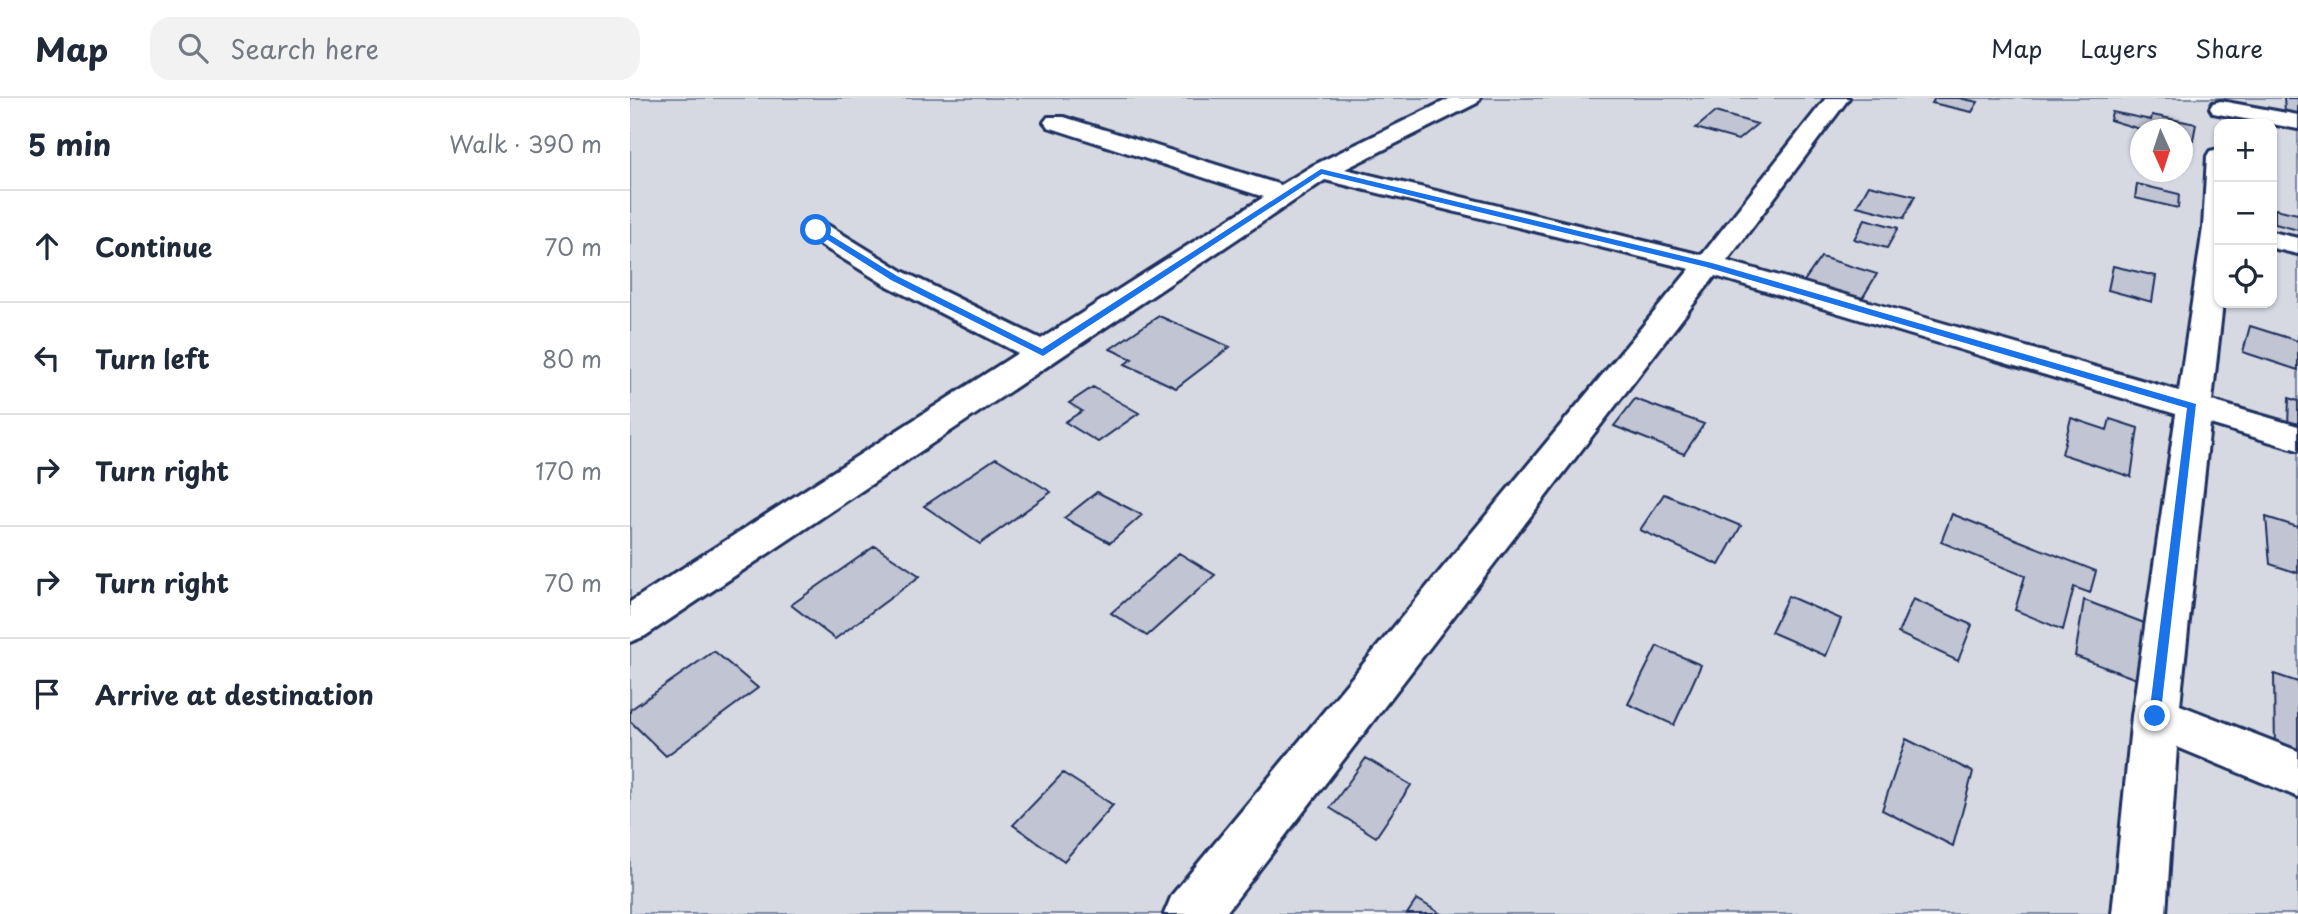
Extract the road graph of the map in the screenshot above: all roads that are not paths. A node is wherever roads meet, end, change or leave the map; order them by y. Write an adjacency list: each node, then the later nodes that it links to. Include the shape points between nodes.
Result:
1 (1467, 98): 6 (street)
2 (1838, 98): 12 (street)
3 (2221, 110): 5 (street)
4 (1056, 122): 7 (street)
5 (2298, 122)
6 (1321, 171): 7 (street); 12 (street)
7 (1285, 195): 13 (street)
8 (816, 230): 13 (street, via 894,278)
9 (2277, 241): 11 (street)
10 (2216, 245): 14 (street)
11 (2298, 246)
12 (1709, 265): 14 (street); 19 (street)
13 (1043, 354): 16 (street)
14 (2192, 406): 15 (street); 17 (street)
15 (2298, 438)
16 (630, 624)
17 (2155, 716): 18 (street); 20 (street)
18 (2298, 774)
19 (1191, 914)
20 (2139, 914)

